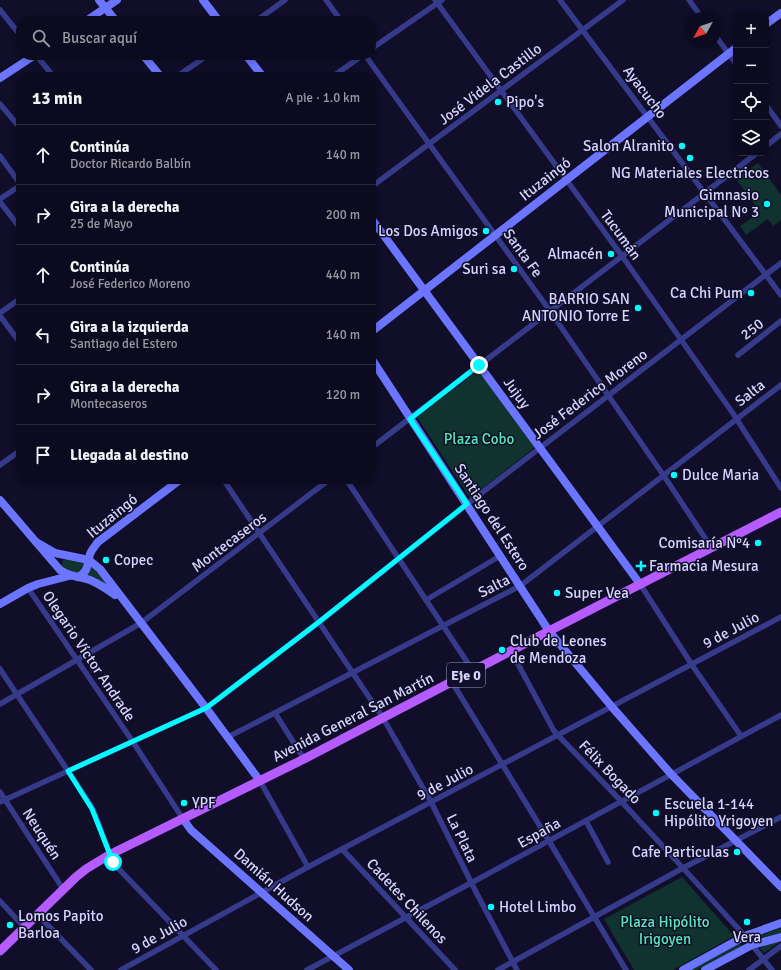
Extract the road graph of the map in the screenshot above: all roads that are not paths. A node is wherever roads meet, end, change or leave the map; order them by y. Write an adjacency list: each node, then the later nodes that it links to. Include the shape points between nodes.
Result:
1 (99, 0): 10 (street)
2 (117, 0): 10 (street)
3 (203, 0): 16 (street)
4 (284, 0): 17 (street)
5 (326, 0): 18 (street)
6 (560, 0): 20 (street, Ayacucho)
7 (623, 0): 20 (street, José Videla Castillo)
8 (689, 0): 12 (street)
9 (438, 1): 23 (street); 40 (street, Tucumán)
10 (105, 8): 14 (street); 15 (street)
11 (0, 10): 21 (street)
12 (698, 12)
13 (781, 13): 19 (street)
14 (93, 16)
15 (112, 16)
16 (215, 16)
17 (263, 16)
18 (337, 16)
19 (769, 22)
20 (583, 29): 40 (street, José Videla Castillo); 43 (street, Ayacucho)
21 (16, 30)
22 (721, 43): 25 (street)
23 (376, 46)
24 (733, 50): 25 (street, Ituzaingó)
25 (729, 53): 26 (street); 43 (street, Ituzaingó)
26 (733, 59)
27 (27, 60): 39 (street)
28 (39, 60): 34 (street)
29 (147, 60): 35 (street)
30 (201, 60): 36 (street)
31 (250, 60): 37 (street)
32 (357, 60): 38 (street)
33 (368, 60): 47 (street, Santa Fe)
34 (50, 72)
35 (157, 72)
36 (183, 72)
37 (259, 72)
38 (339, 72)
39 (0, 78)
40 (502, 90): 47 (street, José Videla Castillo); 52 (street, Tucumán)
41 (0, 104): 44 (street)
42 (769, 109): 45 (street)
43 (648, 116): 52 (street, Ituzaingó); 55 (street, Ayacucho)
44 (16, 123)
45 (781, 126)
46 (781, 134): 48 (street)
47 (429, 144): 53 (street, José Videla Castillo); 59 (street, Santa Fe)
48 (769, 144)
49 (0, 156): 51 (street)
50 (753, 156): 55 (street)
51 (16, 178)
52 (566, 180): 59 (street, Ituzaingó); 60 (street, Tucumán)
53 (376, 183)
54 (16, 189): 56 (street)
55 (705, 193): 60 (street); 62 (street, Ayacucho)
56 (0, 200): 57 (street)
57 (16, 222)
58 (376, 225): 63 (street, Jujuy)
59 (495, 235): 63 (street, Ituzaingó); 66 (street, Santa Fe)
60 (622, 256): 66 (street); 72 (street, Tucumán)
61 (781, 263): 62 (street, José Federico Moreno)
62 (766, 275): 64 (street, Ayacucho); 72 (street, José Federico Moreno)
63 (424, 290): 70 (street, Ituzaingó); 74 (street, Jujuy)
64 (781, 295)
65 (16, 302): 67 (street)
66 (550, 311): 74 (street); 77 (street, Santa Fe)
67 (0, 313)
68 (0, 316): 71 (street)
69 (781, 321): 73 (street, 250)
70 (376, 328)
71 (16, 337)
72 (681, 340): 77 (street, José Federico Moreno); 79 (street, Tucumán)
73 (738, 355)
74 (479, 365): 78 (street); 81 (street, Jujuy)
75 (376, 366): 78 (street, Santiago del Estero)
76 (781, 385): 79 (street, Salta)
77 (608, 395): 81 (street, José Federico Moreno); 84 (street, Santa Fe)
78 (410, 419): 80 (street); 91 (street, Santiago del Estero)
79 (736, 419): 84 (street, Salta); 89 (street, Tucumán)
80 (376, 444)
81 (540, 448): 91 (street, José Federico Moreno); 93 (street, Jujuy)
82 (16, 454): 83 (street)
83 (0, 465)
84 (664, 476): 93 (street, Salta); 96 (street, Santa Fe)
85 (174, 484): 100 (street, Ituzaingó, via 98,542)
86 (226, 484): 94 (street, La Plata)
87 (324, 484): 94 (street, Montecaseros)
88 (349, 484): 99 (street)
89 (781, 488)
90 (0, 500): 95 (street)
91 (467, 504): 98 (street, Santiago del Estero); 99 (street, José Federico Moreno)
92 (781, 512): 96 (main road, Avenida General San Martín / Eje 0)
93 (598, 526): 103 (street, Jujuy); 104 (street, Salta)
94 (260, 534): 110 (street, La Plata); 111 (street, Montecaseros)
95 (36, 542): 97 (street); 101 (street)
96 (711, 547): 103 (main road, Avenida General San Martín / Eje 0)
97 (64, 556): 100 (street); 101 (street, via 61,558)
98 (500, 556): 104 (street, Santiago del Estero); 106 (street)
99 (398, 558): 106 (street); 110 (street, José Federico Moreno)
100 (86, 561): 101 (street, Ituzaingó, via 86,571); 107 (street, via 100,569)
101 (65, 571): 102 (street); 102 (street); 107 (street, via 98,584)
102 (46, 581): 105 (street)
103 (640, 584): 113 (main road, Avenida General San Martín / Eje 0); 116 (street)
104 (520, 586): 112 (street, Salta); 113 (street, Santiago del Estero)
105 (28, 588): 108 (street); 115 (street, Olegario Víctor Andrade)
106 (426, 600): 112 (street)
107 (125, 603): 111 (street)
108 (0, 604)
109 (781, 617): 116 (street, 9 de Julio)
110 (319, 622): 119 (street, La Plata); 124 (street, José Federico Moreno)
111 (141, 623): 115 (street, Montecaseros); 124 (street)
112 (443, 626): 118 (street); 119 (street, Salta)
113 (549, 631): 114 (main road, Avenida General San Martín / Eje 0); 123 (street, Santiago del Estero)
114 (510, 651): 118 (main road, Avenida General San Martín / Eje 0); 128 (street, Félix Bogado)
115 (77, 660): 121 (street, Montecaseros); 131 (street, Olegario Víctor Andrade)
116 (692, 665): 123 (street, 9 de Julio); 129 (street)
117 (0, 669): 121 (street)
118 (473, 671): 120 (main road, Avenida General San Martín / Eje 0)
119 (352, 672): 125 (street, Salta); 127 (street, La Plata)
120 (452, 682): 127 (main road, Avenida General San Martín / Eje 0); 133 (street)
121 (17, 694): 122 (street, Montecaseros); 134 (street)
122 (0, 704)
123 (612, 707): 128 (street, 9 de Julio); 135 (street, Santiago del Estero)
124 (206, 708): 130 (street); 131 (street, José Federico Moreno)
125 (275, 713): 130 (street, Salta); 132 (street)
126 (781, 715): 129 (street, España)
127 (382, 718): 132 (main road, Avenida General San Martín / Eje 0); 140 (street, La Plata)
128 (557, 735): 133 (street, 9 de Julio); 139 (street, Félix Bogado)
129 (741, 736): 135 (street, España)
130 (228, 737): 136 (street)
131 (133, 742): 134 (street, José Federico Moreno); 142 (street, Olegario Víctor Andrade)
132 (304, 759): 136 (main road, Avenida General San Martín / Eje 0)
133 (502, 765): 140 (street, 9 de Julio); 145 (street)
134 (68, 771): 138 (street, José Federico Moreno); 147 (street, via 92,809)
135 (671, 774): 139 (street, España); 144 (street, Santiago del Estero)
136 (260, 781): 142 (main road, Avenida General San Martín / Eje 0); 149 (street)
137 (0, 792): 138 (street, Neuquén)
138 (2, 801): 153 (street, Neuquén)
139 (621, 801): 143 (street, España); 150 (street, Félix Bogado)
140 (431, 802): 146 (street, 9 de Julio); 151 (street, La Plata)
141 (781, 817): 144 (street)
142 (183, 819): 147 (main road, Avenida General San Martín / Eje 0); 154 (street, Damián Hudson, via 191,830)
143 (586, 821): 145 (street, España); 148 (street)
144 (735, 840): 150 (street); 152 (street, Santiago del Estero)
145 (549, 841): 151 (street, España); 158 (street)
146 (342, 849): 149 (street, 9 de Julio); 157 (street, Cadetes Chilenos)
147 (109, 855): 153 (main road, Avenida General San Martín / Eje 0, via 86,869); 161 (street, via 118,868)
148 (608, 862)
149 (308, 867): 154 (street, 9 de Julio)
150 (683, 868): 158 (street); 162 (street, Félix Bogado)
151 (471, 883): 157 (street, España); 169 (street, La Plata)
152 (781, 887)
153 (63, 888): 156 (main road, Avenida General San Martín / Eje 0)
154 (262, 892): 161 (street, 9 de Julio); 167 (street, Damián Hudson)
155 (0, 901): 160 (street)
156 (37, 914): 160 (main road, Avenida General San Martín / Eje 0); 170 (street)
157 (406, 917): 167 (street, España); 175 (street, Cadetes Chilenos)
158 (594, 917): 169 (street); 178 (street)
159 (781, 923): 162 (street)
160 (24, 927): 166 (main road, Avenida General San Martín / Eje 0)
161 (183, 936): 171 (street, 9 de Julio); 172 (street)
162 (745, 936): 164 (street, Félix Bogado); 179 (street)
163 (781, 937): 164 (street)
164 (752, 945): 168 (street, Félix Bogado); 180 (street)
165 (781, 946): 168 (street)
166 (0, 951)
167 (333, 955): 173 (street, España); 174 (street, Damián Hudson)
168 (764, 959): 181 (street); 182 (street, Félix Bogado)
169 (513, 962): 176 (street); 177 (street, La Plata)
170 (92, 970)
171 (121, 970)
172 (216, 970)
173 (307, 970)
174 (349, 970)
175 (455, 970)
176 (498, 970)
177 (517, 970)
178 (626, 970)
179 (683, 970)
180 (705, 970)
181 (749, 970)
182 (772, 970)

